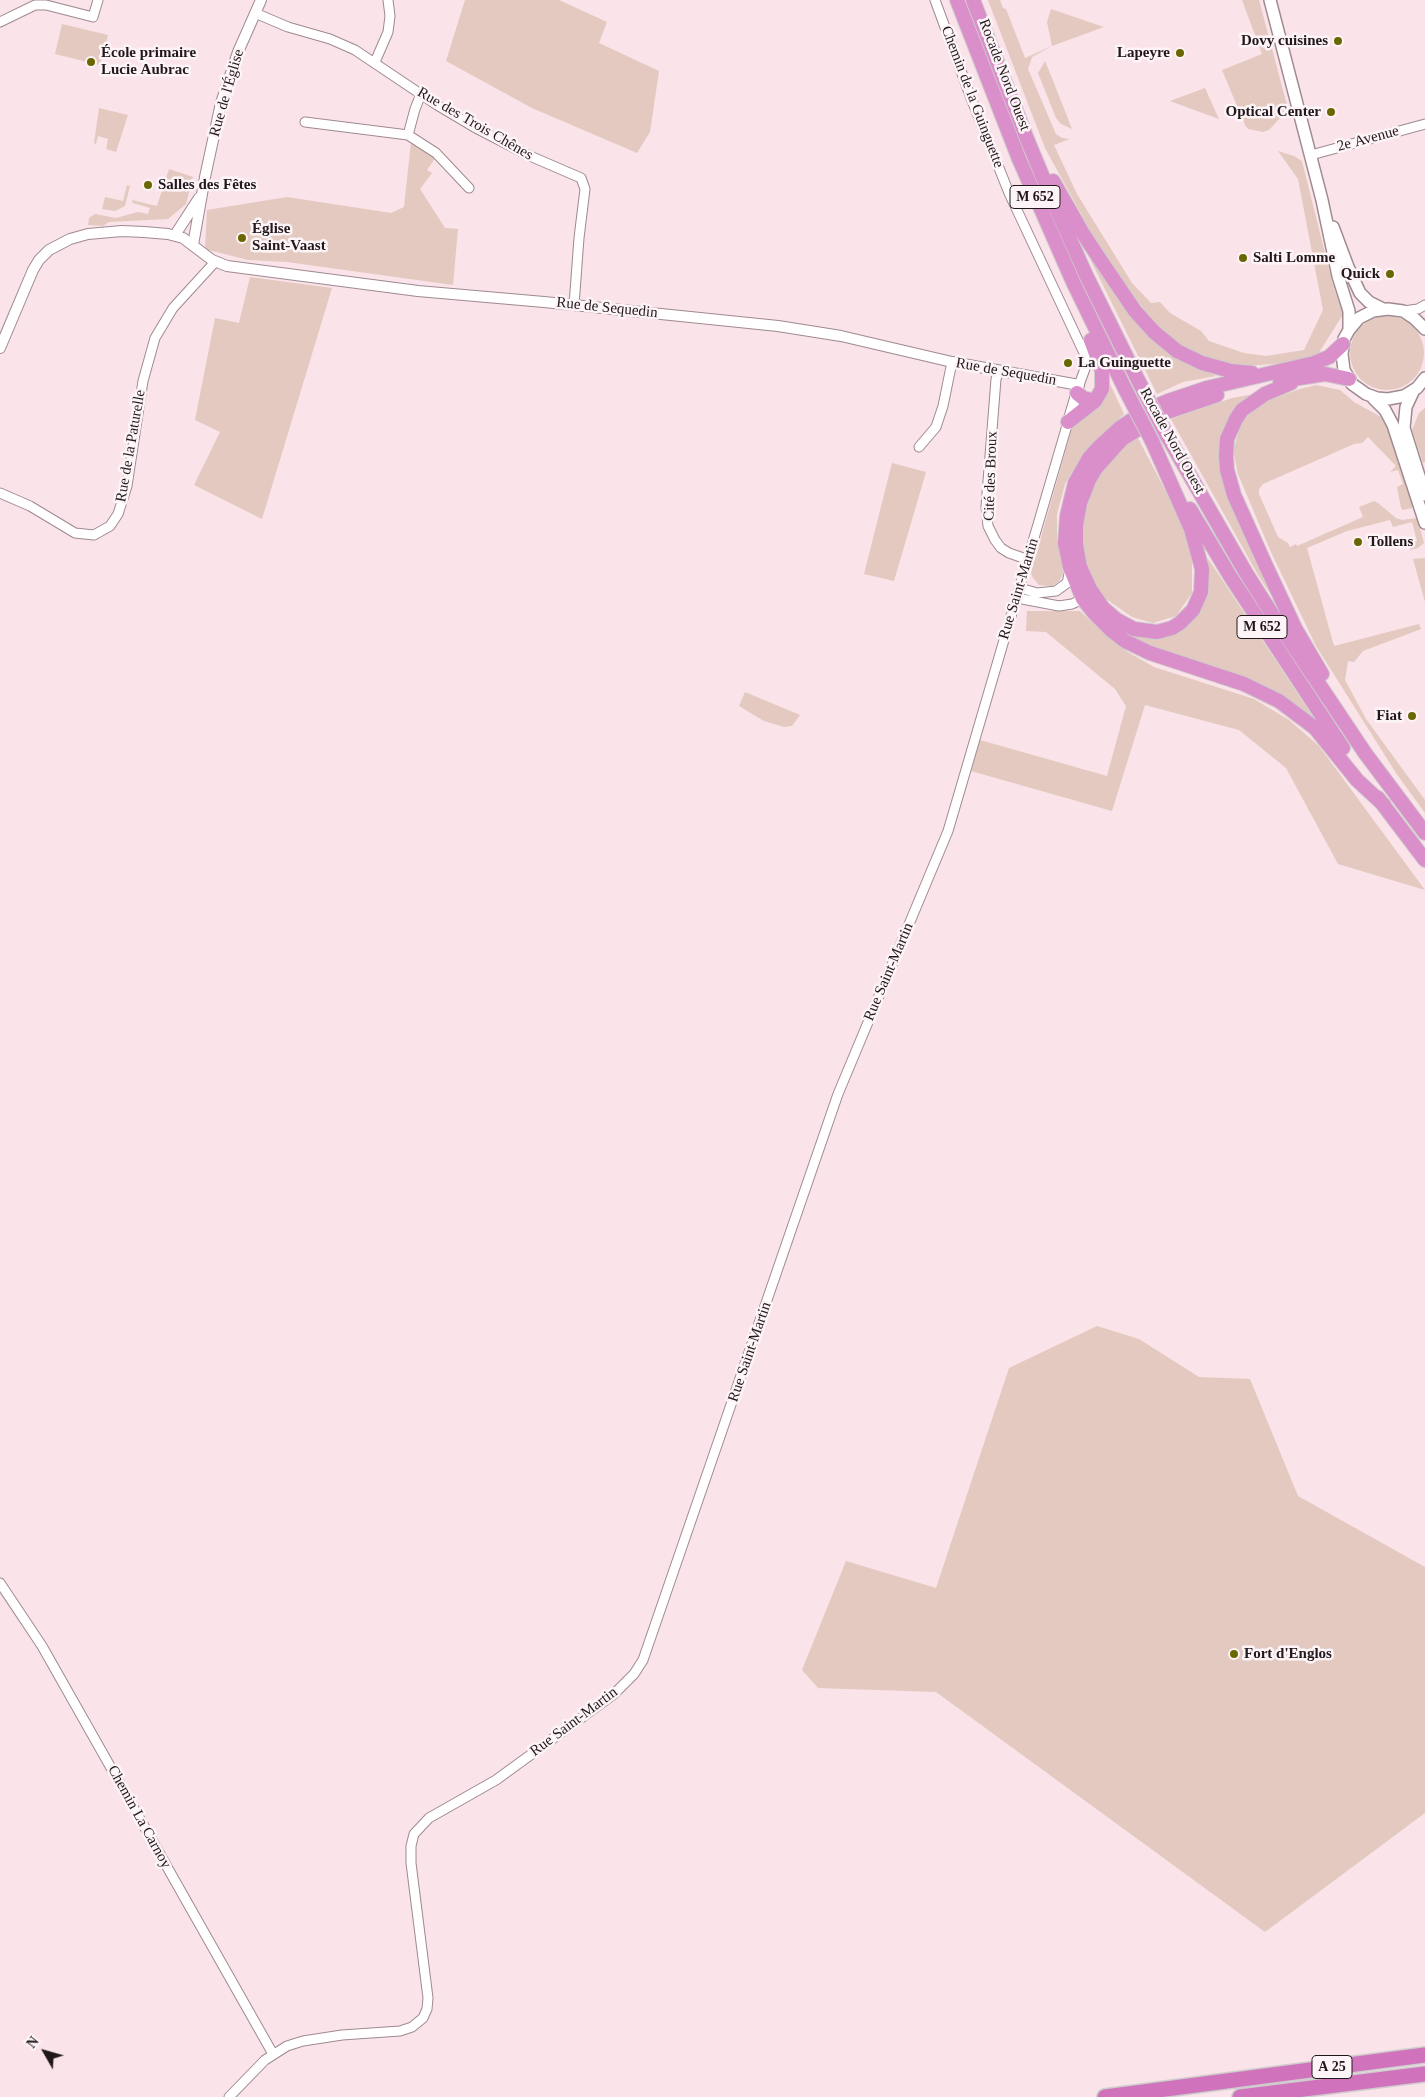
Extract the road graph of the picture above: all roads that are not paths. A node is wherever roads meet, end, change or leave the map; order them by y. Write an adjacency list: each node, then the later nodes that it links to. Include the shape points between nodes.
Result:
1 (98, 0): 9 (street, via 93,17 40,5 26,8)
2 (261, 0): 8 (street, Rue de l'Église)
3 (388, 0): 10 (street, via 388,32)
4 (935, 0): 38 (street, Chemin de la Guinguette, via 1009,193 1086,354 1086,366)
5 (957, 0): 17 (highway, Rocade Nord Ouest / M 652)
6 (973, 0): 15 (highway, Rocade Nord Ouest / M 652)
7 (1270, 0): 16 (main road)
8 (255, 13): 10 (street, Rue des Trois Chênes, via 296,30 338,42); 19 (street, Rue de l'Église, via 225,90)
9 (0, 22)
10 (375, 62): 11 (street, Rue des Trois Chênes)
11 (421, 94): 14 (street); 24 (street, Rue des Trois Chênes, via 490,136 583,181 585,189)
12 (304, 122): 14 (street)
13 (1425, 124): 16 (street, 2e Avenue)
14 (408, 135): 18 (street, via 436,153)
15 (1027, 139): 34 (highway, via 1101,261 1135,311 1154,332 1177,350 1202,363 1232,371); 54 (highway, Rocade Nord Ouest / M 652, bridge, via 1086,275 1166,434 1250,580)
16 (1311, 155): 20 (main road)
17 (1019, 159): 41 (highway, via 1042,230 1099,360 1102,389); 43 (highway, Rocade Nord Ouest / M 652, bridge, via 1072,282)
18 (469, 188)
19 (202, 190): 21 (street, via 195,206); 22 (street)
20 (1322, 200): 26 (main road, via 1360,291 1369,302); 29 (main road, via 1349,311)
21 (172, 235): 22 (street, Rue de Sequedin); 31 (street, via 127,231 96,233 70,239 49,250 33,270)
22 (193, 245): 23 (street, Rue de Sequedin)
23 (215, 262): 24 (street, Rue de Sequedin, via 409,290); 45 (street, Rue de la Paturelle, via 173,308 155,338 143,381 127,486 118,514 110,526 94,534 75,533)
24 (574, 305): 32 (street, Rue de Sequedin, via 778,326 841,336)
25 (1425, 305): 27 (street)
26 (1383, 309): 27 (main road); 29 (main road, via 1364,315)
27 (1403, 311): 28 (main road)
28 (1425, 329)
29 (1349, 330): 30 (main road)
30 (1343, 344): 34 (highway, via 1329,357 1314,363); 36 (main road, via 1342,360)
31 (0, 348)
32 (952, 362): 33 (street, Rue de Sequedin); 44 (street, via 936,428)
33 (999, 371): 38 (street, Rue de Sequedin); 48 (street, Cité des Broux, via 986,506 988,526 1001,548)
34 (1265, 374): 49 (highway, via 1188,393 1147,410 1126,423 1099,447 1082,469 1071,499 1065,529)
35 (1315, 375): 36 (highway, via 1331,374); 50 (highway, via 1240,389 1190,403 1164,413 1122,439 1088,480 1080,503 1075,537); 54 (highway, via 1265,394 1242,410 1227,439 1227,470 1234,495 1296,628 1346,714)
36 (1349, 379): 40 (main road, via 1356,388)
37 (1424, 380): 39 (main road)
38 (1078, 389): 41 (highway, via 1082,398); 42 (street, Rue Saint-Martin)
39 (1414, 390): 40 (main road, via 1393,399); 46 (main road, via 1406,407 1404,428)
40 (1371, 396): 47 (main road, via 1385,410 1393,425)
41 (1095, 401): 42 (highway)
42 (1068, 422): 48 (street, Rue Saint-Martin)
43 (1152, 441): 50 (highway, via 1196,543 1202,570 1198,602 1188,617 1172,628 1141,631 1110,614 1097,600); 55 (highway, Rocade Nord Ouest / M 652, via 1230,576 1335,737)
44 (919, 447)
45 (0, 492)
46 (1425, 495)
47 (1425, 523)
48 (1029, 560): 51 (street, Rue Saint-Martin)
49 (1070, 567): 51 (street, via 1067,583 1056,591 1038,593); 53 (highway)
50 (1084, 576): 53 (highway)
51 (1020, 588): 52 (street, Rue Saint-Martin)
52 (1017, 598): 53 (street, via 1059,606); 59 (street, Rue Saint-Martin, via 946,838 838,1094 643,1660 614,1694 496,1780 429,1818 414,1834 411,1862 428,1998 427,2009 420,2022 400,2031 303,2041)
53 (1083, 599): 55 (highway, via 1103,622 1136,647 1244,684 1290,709 1315,728 1357,780)
54 (1365, 754): 56 (highway, Rocade Nord Ouest / M 652)
55 (1384, 805): 57 (highway, Rocade Nord Ouest / M 652)
56 (1425, 833)
57 (1425, 860)
58 (0, 1583): 59 (street, Chemin La Carnoy, via 42,1646)
59 (273, 2054): 62 (street, Rue Saint-Martin)
60 (1425, 2055): 63 (highway, A 25)
61 (1425, 2074): 64 (highway, A 25)
62 (229, 2097)
63 (1105, 2097)
64 (1240, 2097)

